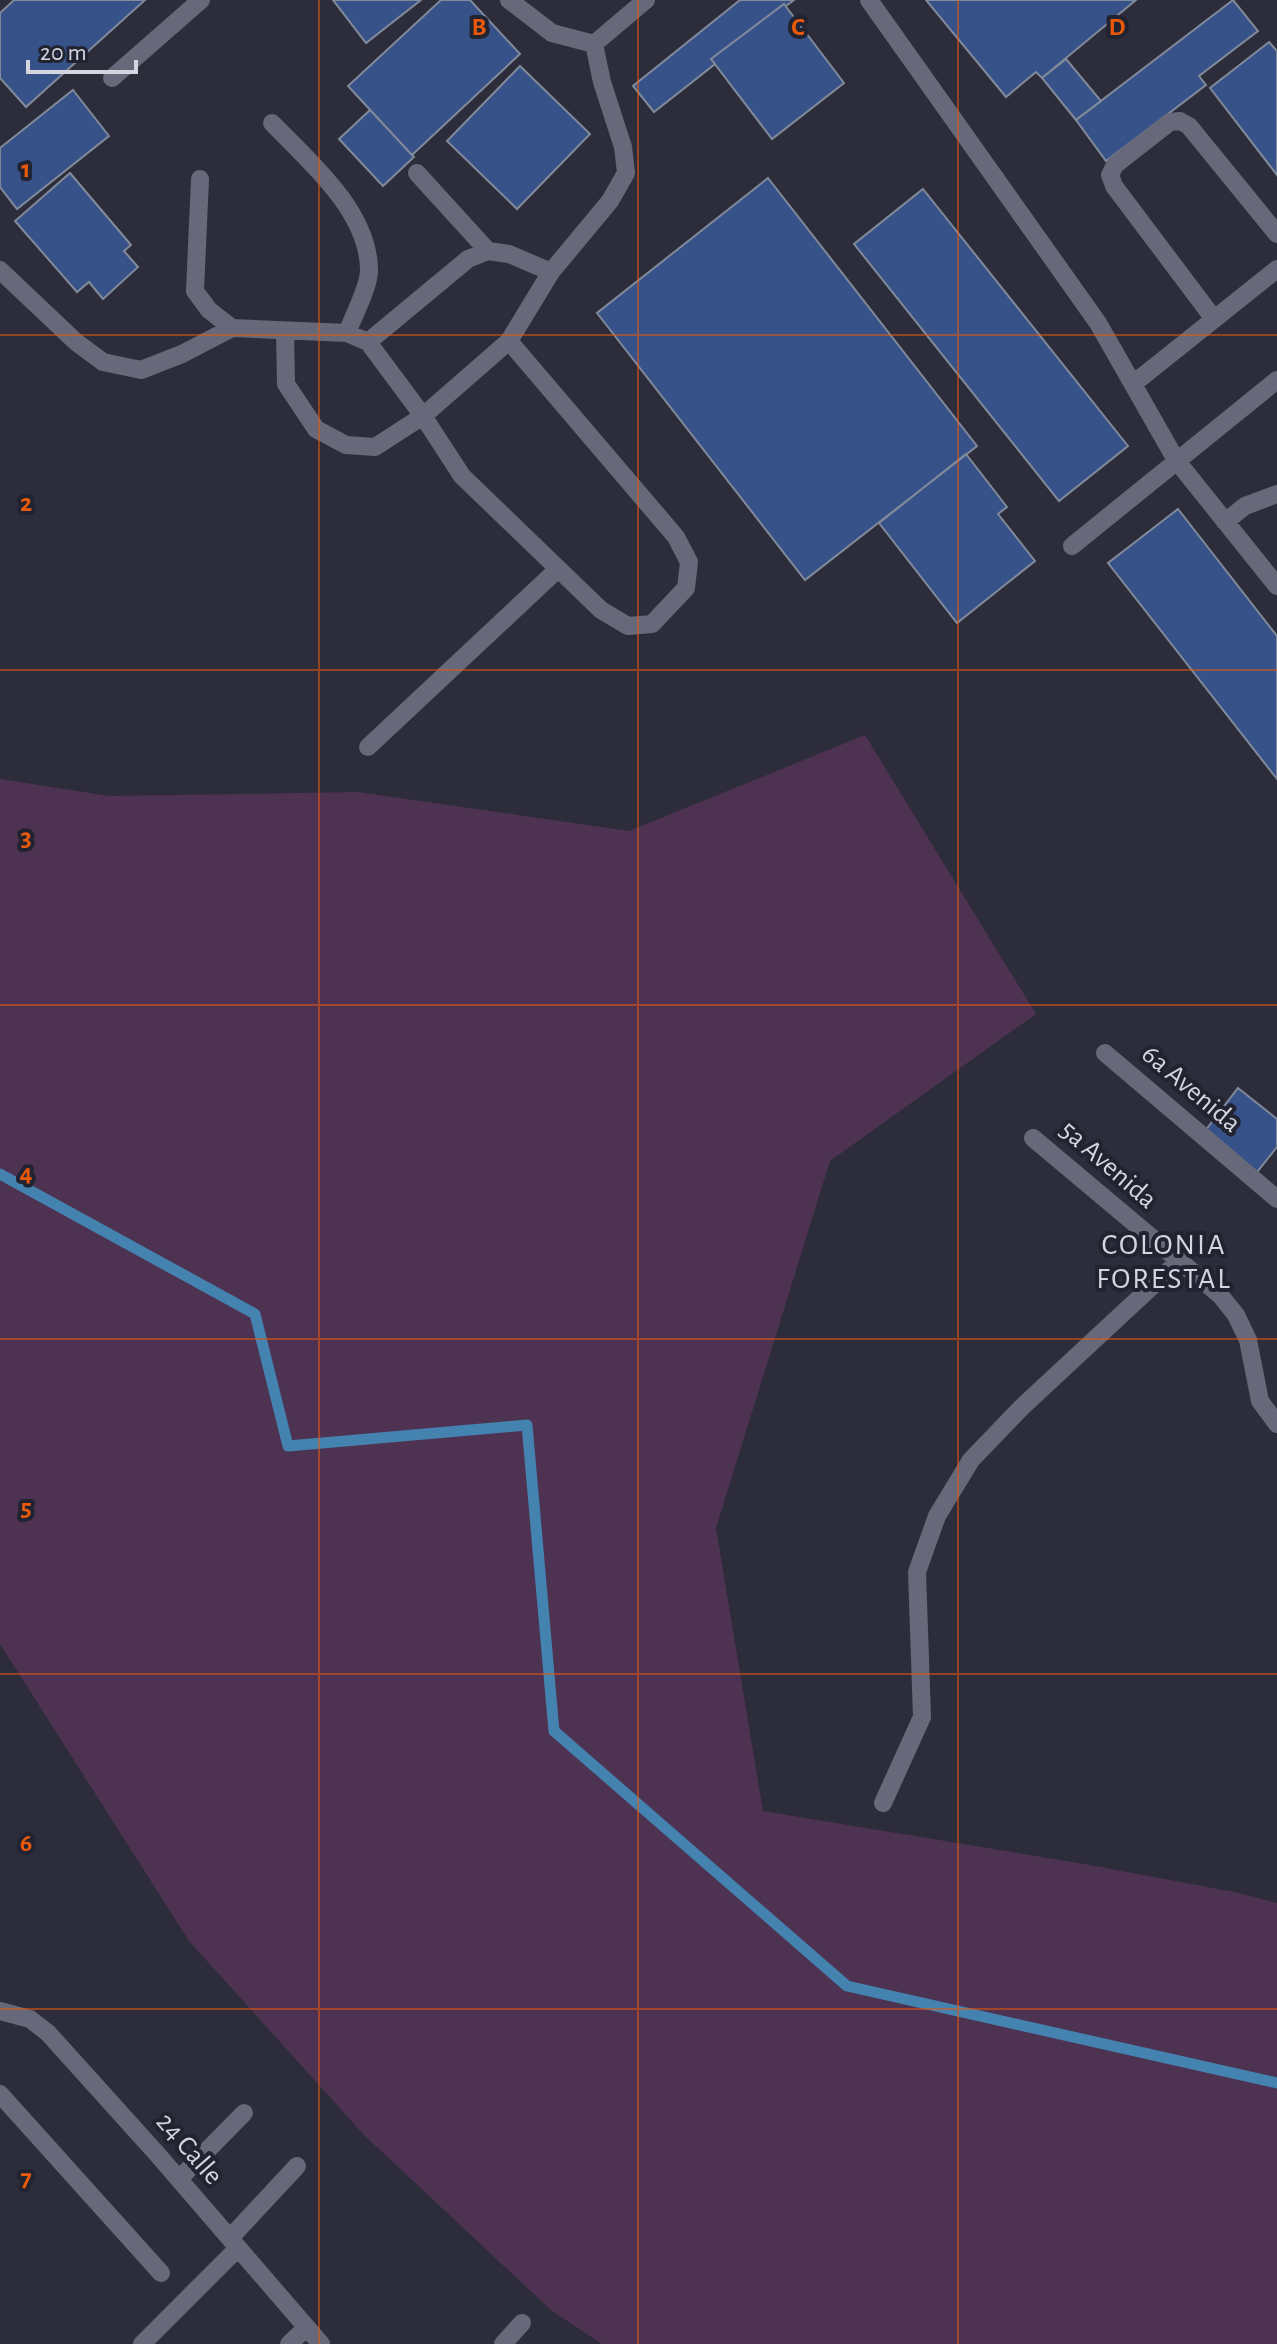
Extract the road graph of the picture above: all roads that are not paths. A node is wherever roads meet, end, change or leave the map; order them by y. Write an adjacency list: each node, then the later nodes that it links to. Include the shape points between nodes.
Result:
1 (201, 0): 6 (lane)
2 (509, 0): 5 (lane, via 552,33)
3 (646, 0): 5 (lane)
4 (869, 0): 22 (lane, via 1098,323)
5 (594, 44): 14 (lane, via 626,173 610,201)
6 (112, 78)
7 (272, 123): 18 (lane, via 336,189 363,236 370,271)
8 (417, 173): 11 (lane)
9 (200, 179): 16 (lane, via 195,291)
10 (1277, 234): 15 (lane, via 1180,121 1170,122 1115,165 1110,175 1114,186)
11 (488, 251): 14 (lane); 20 (lane, via 468,259)
12 (1277, 269): 15 (lane)
13 (0, 270): 16 (lane, via 103,362 141,370)
14 (551, 272): 19 (lane)
15 (1214, 319): 22 (lane)
16 (232, 328): 17 (lane)
17 (285, 332): 18 (lane); 23 (lane, via 286,384 316,429 346,445 375,447)
18 (347, 333): 20 (lane)
19 (509, 341): 23 (lane); 28 (lane, via 676,537 689,562 686,588 652,624 628,626 601,610)
20 (368, 342): 23 (lane)
21 (1277, 380): 24 (lane)
22 (1133, 384): 24 (lane)
23 (423, 416): 28 (lane, via 462,476)
24 (1176, 460): 26 (lane); 27 (lane)
25 (1277, 494): 26 (lane, via 1245,506)
26 (1225, 522): 29 (lane)
27 (1072, 546)
28 (558, 569): 30 (lane)
29 (1277, 586)
30 (368, 747)
31 (1105, 1053): 33 (lane, 6a Avenida)
32 (1033, 1138): 34 (lane, 5a Avenida)
33 (1277, 1199)
34 (1178, 1262): 35 (lane, 5a Avenida, via 1236,1315 1248,1340 1260,1401); 36 (lane, via 971,1460 937,1516 917,1572 922,1717)
35 (1277, 1424)
36 (883, 1803)
37 (0, 2011): 41 (lane, 24 Calle, via 30,2019 48,2033)
38 (0, 2095): 43 (lane)
39 (244, 2113): 41 (lane)
40 (297, 2166): 42 (lane)
41 (179, 2179): 42 (lane, 24 Calle)
42 (234, 2243): 45 (lane, 24 Calle); 46 (lane)
43 (161, 2273)
44 (522, 2323): 49 (lane)
45 (306, 2328): 47 (lane); 48 (lane, 24 Calle)
46 (142, 2344)
47 (289, 2344)
48 (321, 2344)
49 (503, 2344)

